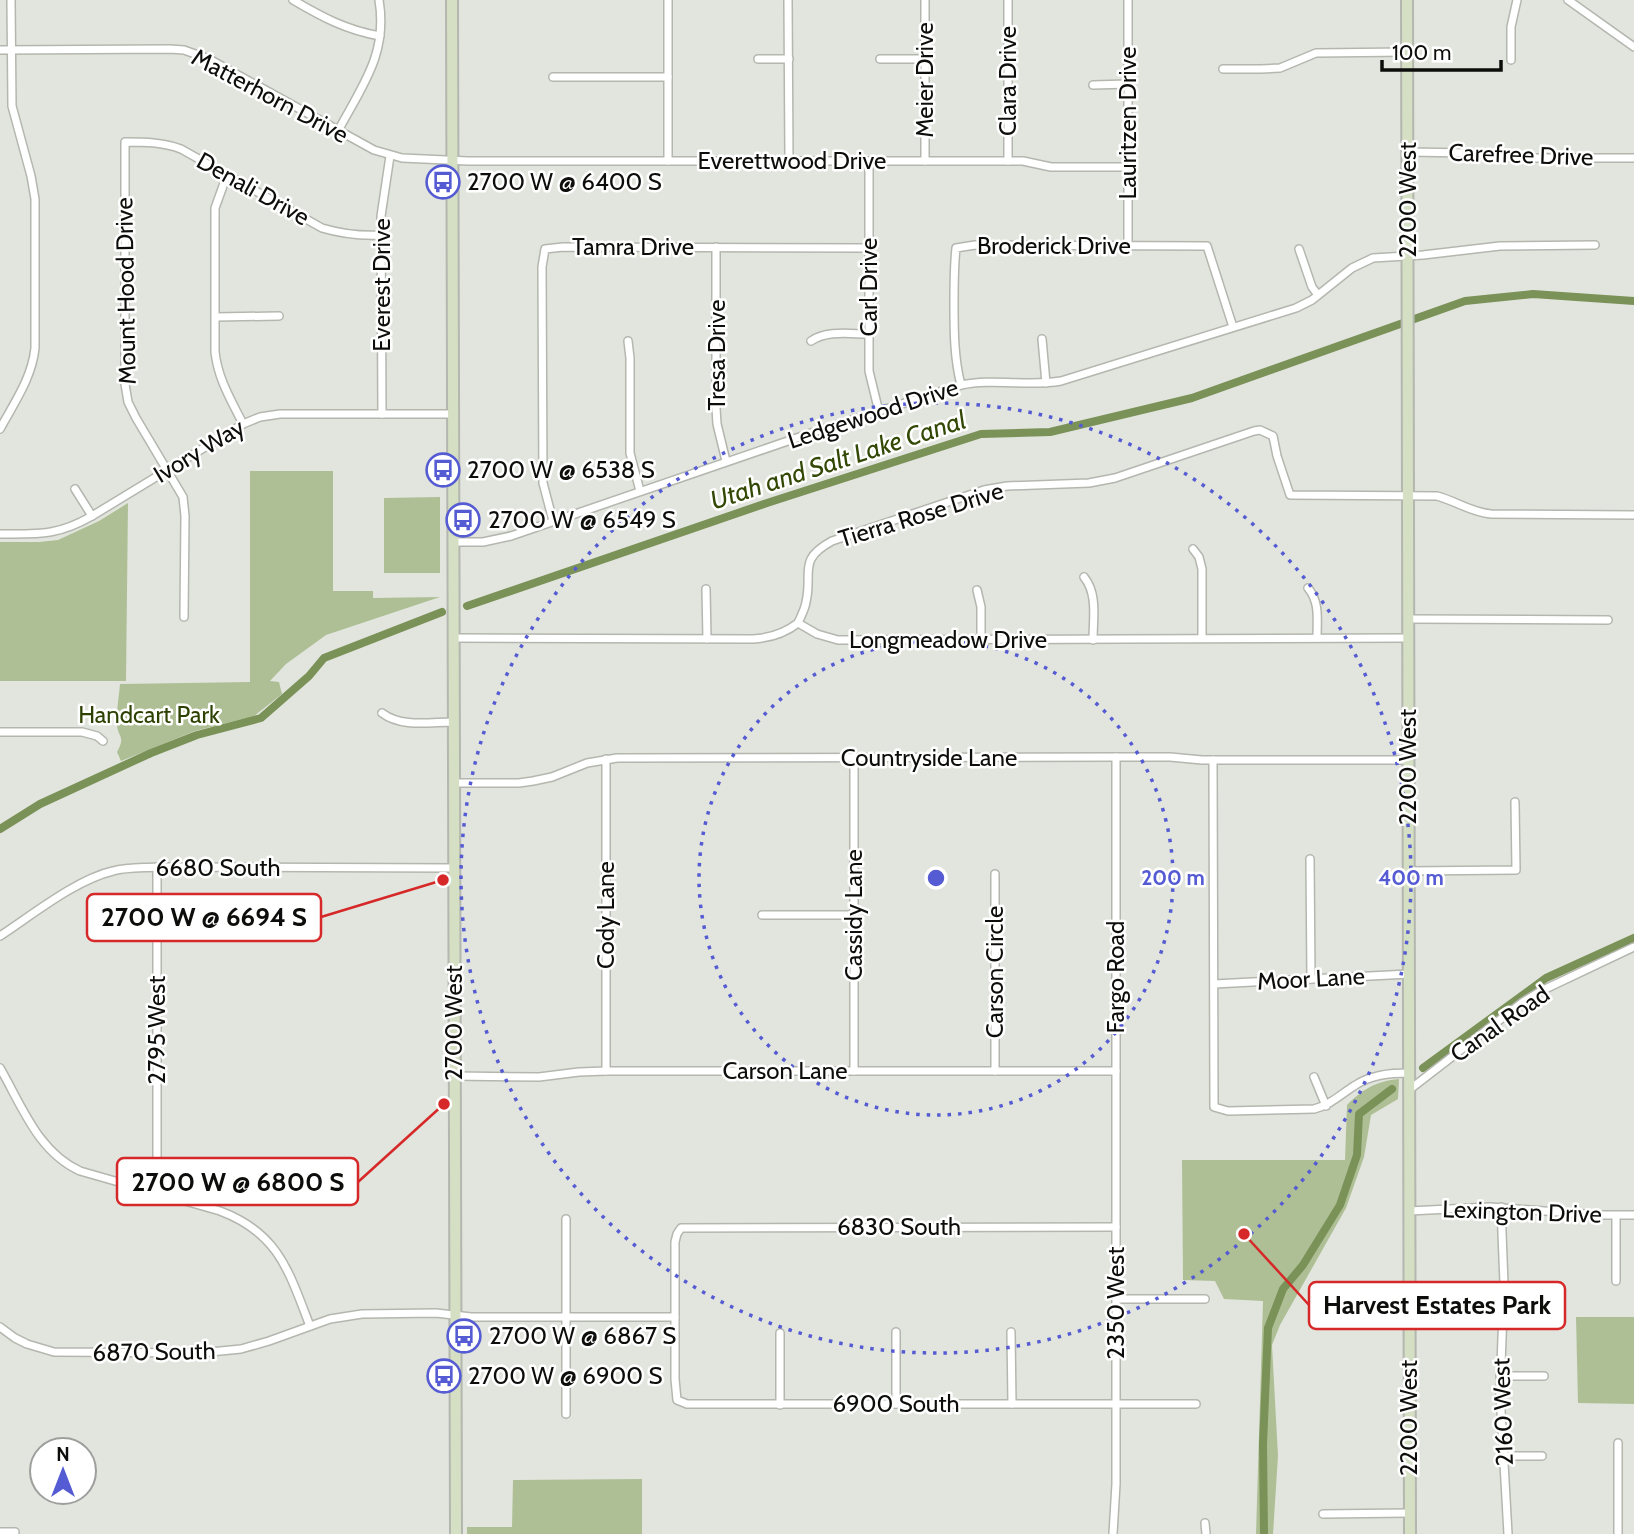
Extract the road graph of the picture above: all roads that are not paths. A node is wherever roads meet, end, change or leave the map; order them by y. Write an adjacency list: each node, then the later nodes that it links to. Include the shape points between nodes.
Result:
1 (11, 0): 16 (street)
2 (293, 0): 13 (street, via 346,28)
3 (379, 0): 13 (street)
4 (452, 0): 33 (street, 2700 West)
5 (668, 0): 25 (street)
6 (788, 0): 21 (street)
7 (925, 0): 20 (street, Meier Drive)
8 (1008, 0): 38 (street, Clara Drive)
9 (1128, 0): 26 (street, Lauritzen Drive)
10 (1407, 0): 17 (street, 2200 West)
11 (1517, 0): 22 (street)
12 (1568, 0): 14 (street)
13 (380, 36): 28 (street, via 373,65)
14 (1634, 47)
15 (0, 50): 16 (street, Matterhorn Drive)
16 (11, 50): 28 (street, Matterhorn Drive, via 184,50 227,68); 62 (street, via 12,106 35,199 35,348 28,376)
17 (1407, 52): 23 (street, via 1316,53 1280,68); 30 (street, 2200 West)
18 (758, 59): 21 (street)
19 (880, 59): 20 (street)
20 (925, 59): 37 (street, Meier Drive)
21 (789, 60): 35 (street)
22 (1511, 61)
23 (1223, 69)
24 (552, 77): 25 (street)
25 (668, 77): 34 (street)
26 (1128, 84): 27 (street); 39 (street, Lauritzen Drive)
27 (1093, 85)
28 (338, 131): 31 (street, Matterhorn Drive)
29 (125, 142): 40 (street, Denali Drive, via 167,144); 64 (street, Mount Hood Drive, via 125,384 128,402)
30 (1408, 152): 32 (street, Carefree Drive); 47 (street, 2200 West)
31 (390, 156): 33 (street, Matterhorn Drive); 41 (street, Everest Drive)
32 (1634, 158)
33 (453, 160): 34 (street, Everettwood Drive); 60 (street, 2700 West)
34 (668, 161): 35 (street, Everettwood Drive)
35 (789, 161): 36 (street, Everettwood Drive)
36 (869, 161): 37 (street, Everettwood Drive); 45 (street, Carl Drive)
37 (925, 161): 38 (street, Everettwood Drive)
38 (1008, 161): 39 (street, Everettwood Drive)
39 (1128, 167): 42 (street, Lauritzen Drive)
40 (227, 175): 41 (street, Denali Drive, via 322,228 341,234); 50 (street, via 215,208)
41 (382, 235): 59 (street, Everest Drive)
42 (1128, 245): 51 (street, Broderick Drive, via 1207,246); 57 (street, Broderick Drive, via 956,248 954,348)
43 (1595, 245): 47 (street, Ledgewood Drive, via 1500,246)
44 (716, 247): 45 (street, Tamra Drive); 63 (street, Tresa Drive, via 716,408); 70 (street, Tamra Drive, via 544,249 543,483)
45 (869, 248): 52 (street, Carl Drive)
46 (1299, 249): 48 (street)
47 (1408, 256): 48 (street, Ledgewood Drive, via 1362,262); 67 (street, 2200 West)
48 (1318, 295): 51 (street, Ledgewood Drive, via 1296,308)
49 (279, 316): 50 (street)
50 (216, 317): 61 (street, via 217,367)
51 (1233, 327): 56 (street, Ledgewood Drive)
52 (869, 334): 55 (street, via 831,334); 58 (street, Carl Drive, via 870,380)
53 (1042, 339): 56 (street)
54 (628, 341): 66 (street, via 630,453)
55 (811, 341)
56 (1046, 383): 57 (street, Ledgewood Drive)
57 (961, 385): 58 (street, Ledgewood Drive)
58 (879, 412): 63 (street, Ledgewood Drive)
59 (382, 414): 60 (street, Ivory Way); 61 (street, Ivory Way, via 281,414)
60 (453, 414): 72 (street, 2700 West)
61 (243, 424): 64 (street, Ivory Way)
62 (0, 429)
63 (726, 461): 66 (street, Ledgewood Drive)
64 (167, 470): 69 (street, Ivory Way); 78 (street, Mount Hood Drive, via 184,506)
65 (75, 489): 69 (street)
66 (640, 491): 70 (street, Ledgewood Drive)
67 (1408, 496): 68 (street, Tierra Rose Drive, via 1437,496 1491,514); 79 (street, 2200 West); 81 (street, Tierra Rose Drive, via 1290,495 1273,436 1254,431 1115,478 984,489 832,541 811,558 806,602)
68 (1634, 514)
69 (92, 516): 71 (street, Ivory Way, via 49,533)
70 (553, 521): 72 (street, Ledgewood Drive, via 493,541)
71 (0, 534)
72 (453, 542): 82 (street, 2700 West)
73 (1193, 549): 83 (street, via 1202,569)
74 (1084, 577): 88 (street, via 1093,594)
75 (1308, 588): 84 (street, via 1316,603)
76 (706, 589): 86 (street)
77 (977, 590): 87 (street)
78 (184, 617)
79 (1409, 619): 80 (street); 85 (street, 2200 West)
80 (1608, 620)
81 (798, 623): 86 (street, via 766,638); 87 (street, Longmeadow Drive, via 838,640)
82 (454, 638): 86 (street); 90 (street, 2700 West)
83 (1202, 638): 84 (street, Longmeadow Drive); 88 (street, Longmeadow Drive)
84 (1317, 638): 85 (street, Longmeadow Drive)
85 (1408, 638): 97 (street, 2200 West)
86 (707, 639)
87 (981, 640): 88 (street, Longmeadow Drive)
88 (1093, 640)
89 (382, 713): 90 (street, via 399,722)
90 (454, 722): 98 (street, 2700 West)
91 (0, 732): 92 (street, via 82,732)
92 (103, 741)
93 (1116, 757): 94 (street, Countryside Lane); 96 (street, Countryside Lane); 115 (street, Fargo Road)
94 (854, 758): 95 (street, Countryside Lane); 106 (street, Cassidy Lane)
95 (606, 759): 98 (street, Countryside Lane, via 533,781); 116 (street, Cody Lane)
96 (1213, 760): 97 (street, Countryside Lane); 111 (street)
97 (1408, 760): 103 (street, 2200 West)
98 (454, 783): 102 (street, 2700 West)
99 (1515, 802): 103 (street, via 1516,870)
100 (1310, 859): 110 (street)
101 (157, 867): 102 (street, 6680 South); 107 (street, 6680 South, via 96,876); 122 (street, 2795 West)
102 (454, 868): 118 (street, 2700 West)
103 (1408, 871): 109 (street, 2200 West)
104 (995, 874): 114 (street, Carson Circle)
105 (762, 915): 106 (street)
106 (854, 915): 113 (street, Cassidy Lane)
107 (0, 936)
108 (1634, 947): 120 (street, Canal Road, via 1523,1002)
109 (1409, 974): 110 (street, Moor Lane); 117 (street, 2200 West)
110 (1311, 979): 111 (street, Moor Lane)
111 (1214, 984): 121 (street, via 1214,1107 1294,1111)
112 (0, 1068): 122 (street, via 36,1134 63,1163)
113 (854, 1071): 114 (street, Carson Lane); 116 (street, Carson Lane)
114 (995, 1071): 115 (street, Carson Lane)
115 (1116, 1071): 128 (street, 2350 West)
116 (606, 1072): 118 (street, Carson Lane)
117 (1409, 1073): 120 (street, 2200 West); 121 (street, via 1364,1080)
118 (454, 1076): 134 (street, 2700 West)
119 (1314, 1077): 121 (street)
120 (1409, 1090): 124 (street, 2200 West)
121 (1326, 1106)
122 (157, 1193): 137 (street, via 220,1211 252,1226 283,1262)
123 (1501, 1207): 124 (street, Lexington Drive); 126 (street, Lexington Drive); 130 (street, 2160 West)
124 (1409, 1211): 153 (street, 2200 West)
125 (1634, 1215): 126 (street, Lexington Drive)
126 (1616, 1216): 129 (street)
127 (566, 1219): 135 (street)
128 (1116, 1227): 132 (street, 2350 West); 136 (street, 6830 South, via 681,1228 675,1242)
129 (1616, 1281)
130 (1504, 1296): 131 (street); 142 (street, 2160 West)
131 (1543, 1296)
132 (1116, 1299): 133 (street); 146 (street, 2350 West)
133 (1205, 1299)
134 (456, 1315): 135 (street, 6870 South); 137 (street, 6870 South, via 345,1315); 158 (street, 2700 West)
135 (566, 1317): 136 (street, 6870 South); 149 (street)
136 (675, 1317): 148 (street, 6900 South, via 677,1400 687,1404)
137 (310, 1326): 138 (street, 6870 South, via 241,1349 200,1353 54,1352 27,1344)
138 (0, 1327)
139 (896, 1332): 144 (street)
140 (1012, 1332): 145 (street)
141 (779, 1333): 148 (street)
142 (1500, 1376): 143 (street); 152 (street, 2160 West)
143 (1544, 1376)
144 (896, 1404): 145 (street, 6900 South); 148 (street, 6900 South)
145 (1012, 1404): 146 (street, 6900 South)
146 (1116, 1404): 147 (street, 6900 South); 159 (street, 2350 West)
147 (1196, 1404)
148 (780, 1405)
149 (566, 1414)
150 (1618, 1443): 163 (street)
151 (1542, 1456): 152 (street)
152 (1504, 1457): 162 (street, 2160 West)
153 (1409, 1513): 154 (street); 161 (street, 2200 West)
154 (1324, 1514)
155 (1205, 1523): 160 (street)
156 (0, 1532): 157 (street)
157 (15, 1532)
158 (456, 1534)
159 (1113, 1534)
160 (1206, 1534)
161 (1410, 1534)
162 (1508, 1534)
163 (1618, 1534)

